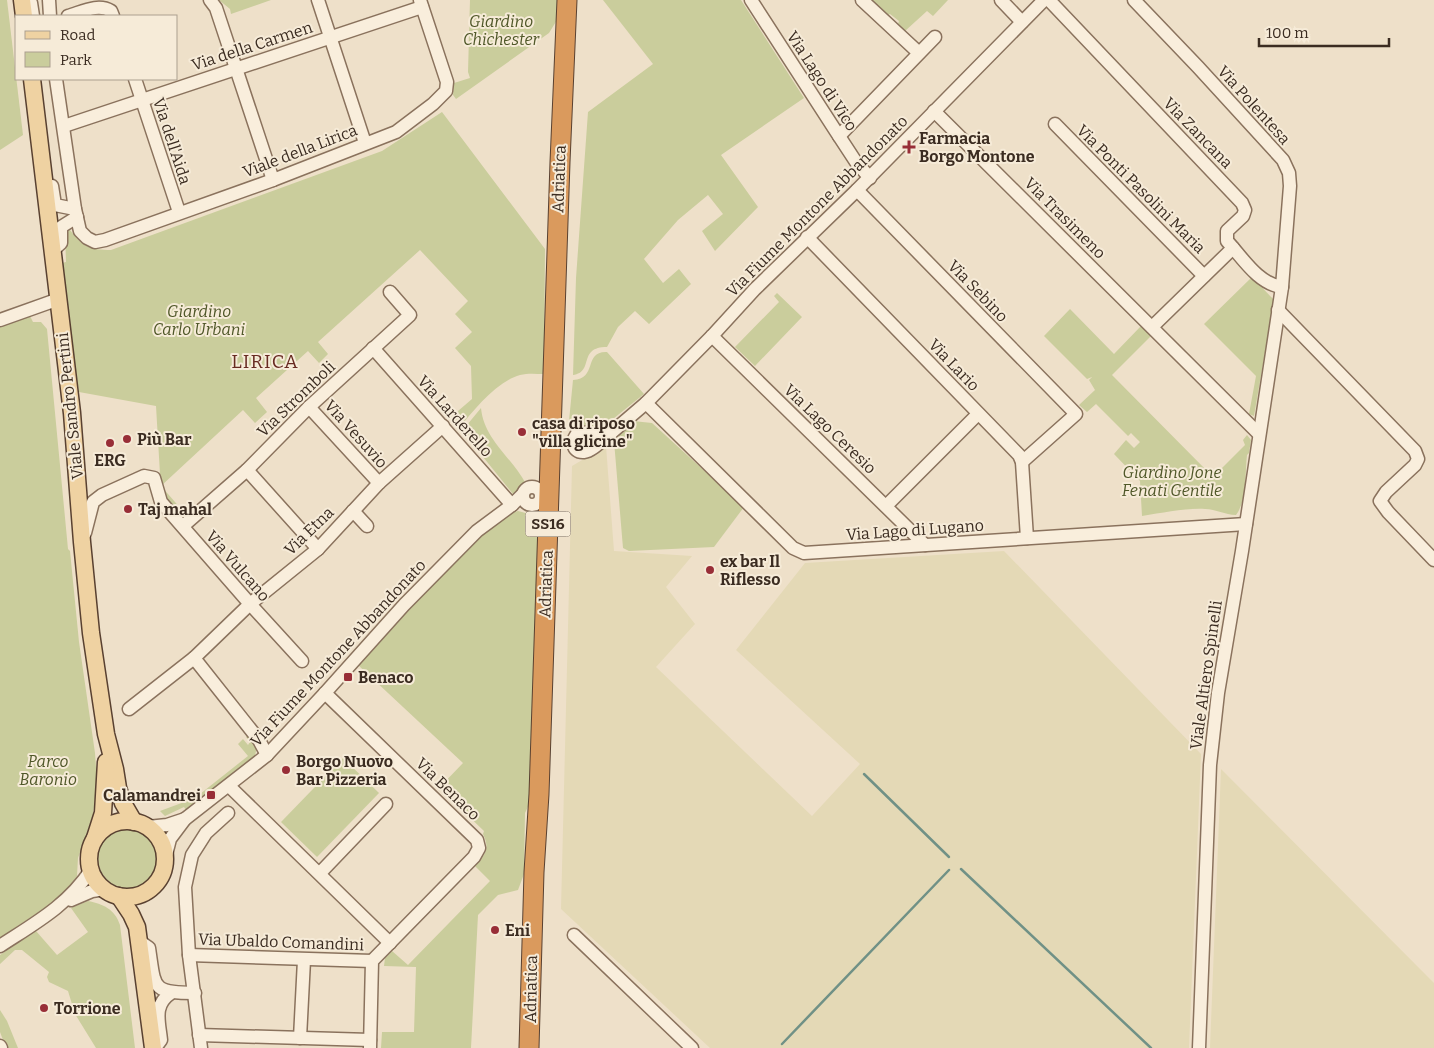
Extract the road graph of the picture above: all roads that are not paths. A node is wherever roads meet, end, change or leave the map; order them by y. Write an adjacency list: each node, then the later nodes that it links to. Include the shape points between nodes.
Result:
1 (24, 0): 14 (main road); 15 (street, via 31,3)
2 (49, 0): 16 (street)
3 (210, 0): 23 (street, via 216,8)
4 (318, 0): 20 (street)
5 (567, 0): 106 (highway, Adriatica / SS16)
6 (576, 0): 107 (highway, Adriatica / SS16, via 569,117)
7 (751, 0): 33 (street, Via Lago di Vico)
8 (862, 0): 22 (street)
9 (1001, 0): 19 (street)
10 (1044, 0): 19 (street, Via Fiume Montone Abbandonato)
11 (1049, 0): 42 (street, Via Zancana, via 1242,203 1243,216 1227,231 1227,241)
12 (1134, 0): 45 (street, Via Polentesa, via 1283,160 1290,186)
13 (421, 4): 20 (street, Via della Carmen); 34 (street, Viale della Lirica, via 447,82 446,92 396,132)
14 (24, 15)
15 (33, 15)
16 (50, 15)
17 (72, 15): 18 (street, via 104,7)
18 (113, 15)
19 (1022, 22): 30 (street, Via Fiume Montone Abbandonato)
20 (330, 37): 23 (street, Via della Carmen); 34 (street)
21 (935, 37): 22 (street)
22 (919, 53): 33 (street)
23 (235, 69): 28 (street, Via della Carmen); 37 (street)
24 (32, 80): 29 (main road, Viale Sandro Pertini)
25 (40, 80): 29 (street, via 41,96)
26 (56, 80): 32 (street, Viale della Lirica)
27 (134, 80): 28 (street, Via dell'Aida)
28 (142, 99): 32 (street, Via della Carmen); 39 (street, Via dell'Aida)
29 (35, 109): 35 (main road, Viale Sandro Pertini)
30 (934, 111): 36 (street, Via Fiume Montone Abbandonato); 50 (street, Via Trasimeno)
31 (1055, 124): 44 (street, Via Ponti Pasolini Maria)
32 (64, 126): 40 (street, Viale della Lirica)
33 (839, 136): 36 (street, Via Lago di Vico)
34 (365, 143): 37 (street, Viale della Lirica)
35 (43, 174): 40 (street, via 51,181 56,205); 43 (main road, Viale Sandro Pertini)
36 (870, 178): 38 (street, Via Fiume Montone Abbandonato)
37 (273, 180): 39 (street, Viale della Lirica)
38 (857, 190): 41 (street, Via Fiume Montone Abbandonato); 59 (street, Via Sebino, via 1076,414)
39 (179, 212): 40 (street, Viale della Lirica, via 95,242 80,231)
40 (76, 213): 43 (street, via 61,227 61,243)
41 (807, 237): 51 (street, Via Fiume Montone Abbandonato, via 744,299); 55 (street, Via Lario)
42 (1234, 248): 44 (street); 45 (street, via 1268,284)
43 (52, 251): 47 (main road, Viale Sandro Pertini)
44 (1204, 276): 50 (street)
45 (1282, 287): 48 (street, Viale Altiero Spinelli)
46 (390, 292): 52 (street, Via Stromboli, via 410,315)
47 (59, 299): 49 (street); 70 (main road, Viale Sandro Pertini)
48 (1278, 310): 58 (street, Viale Altiero Spinelli); 73 (street, via 1415,451 1416,465 1380,501)
49 (0, 320)
50 (1152, 327): 58 (street, Via Trasimeno)
51 (712, 336): 53 (street, Via Fiume Montone Abbandonato); 64 (street, Via Lago Ceresio)
52 (373, 348): 54 (street, Via Stromboli); 56 (street, Via Larderello)
53 (646, 403): 57 (street, Via Fiume Montone Abbandonato); 71 (street, Via Lago di Lugano, via 798,551 810,554)
54 (309, 407): 60 (street, Via Stromboli); 61 (street, Via Vesuvio)
55 (978, 414): 59 (street, Via Lario, via 1014,449); 64 (street)
56 (443, 426): 61 (street, Via Etna); 63 (street, Via Larderello)
57 (611, 433)
58 (1259, 434): 66 (street, Viale Altiero Spinelli)
59 (1022, 462): 69 (street)
60 (247, 470): 67 (street, Via Stromboli); 72 (street)
61 (378, 483): 65 (street, Via Etna)
62 (525, 499): 63 (street)
63 (512, 505): 77 (street, Via Fiume Montone Abbandonato, via 477,531 410,598)
64 (886, 506): 71 (street, Via Lago Ceresio)
65 (353, 511): 68 (street); 72 (street, Via Etna)
66 (1246, 524): 69 (street, Via Lago di Lugano); 109 (street, Viale Altiero Spinelli, via 1218,693 1210,765)
67 (183, 526): 70 (street, Via Vulcano, via 161,502 154,478 144,476 93,502); 74 (street, Via Vulcano)
68 (367, 526)
69 (1027, 538): 71 (street, Via Lago di Lugano)
70 (82, 542): 79 (main road, Viale Sandro Pertini)
71 (925, 545)
72 (318, 549): 74 (street, Via Etna)
73 (1434, 560)
74 (250, 604): 75 (street, Via Etna); 76 (street, Via Vulcano)
75 (194, 658): 78 (street, Via Etna); 80 (street, via 259,740)
76 (302, 661)
77 (325, 693): 80 (street, Via Fiume Montone Abbandonato); 95 (street, Via Benaco, via 477,840 479,848 474,857)
78 (129, 708)
79 (106, 734): 85 (main road, Viale Sandro Pertini, via 123,803); 86 (main road, Viale Sandro Pertini, via 106,779)
80 (267, 755): 81 (street, Via Fiume Montone Abbandonato)
81 (229, 786): 84 (street, Via Fiume Montone Abbandonato); 89 (street)
82 (386, 804): 89 (street)
83 (228, 813): 97 (street, via 206,833 192,855 185,888)
84 (185, 819): 85 (street, Via Fiume Montone Abbandonato, via 167,825); 87 (street, Via Fiume Montone Abbandonato, via 170,839)
85 (141, 825): 86 (main road, via 123,822 112,825); 87 (main road, via 157,836)
86 (95, 839): 88 (main road, via 90,854)
87 (165, 860): 90 (main road, via 160,878)
88 (92, 870): 91 (main road, via 97,881); 92 (street)
89 (320, 873): 95 (street)
90 (147, 892): 91 (main road, via 138,896); 93 (main road, via 140,905)
91 (112, 893): 92 (street, via 92,892); 93 (main road, via 131,914)
92 (64, 902): 96 (street)
93 (138, 934): 100 (street, via 149,948 154,981); 105 (main road)
94 (574, 935): 108 (street)
95 (390, 942): 99 (street)
96 (0, 946)
97 (189, 955): 98 (street, Via Ubaldo Comandini); 101 (street)
98 (304, 960): 99 (street, Via Ubaldo Comandini); 102 (street)
99 (372, 961): 104 (street)
100 (171, 993): 101 (street); 105 (street, via 158,1006 161,1040)
101 (195, 993): 103 (street)
102 (300, 1038): 103 (street); 104 (street)
103 (200, 1042)
104 (370, 1044)
105 (154, 1048)
106 (530, 1048)
107 (540, 1048)
108 (692, 1048)
109 (1199, 1048)

